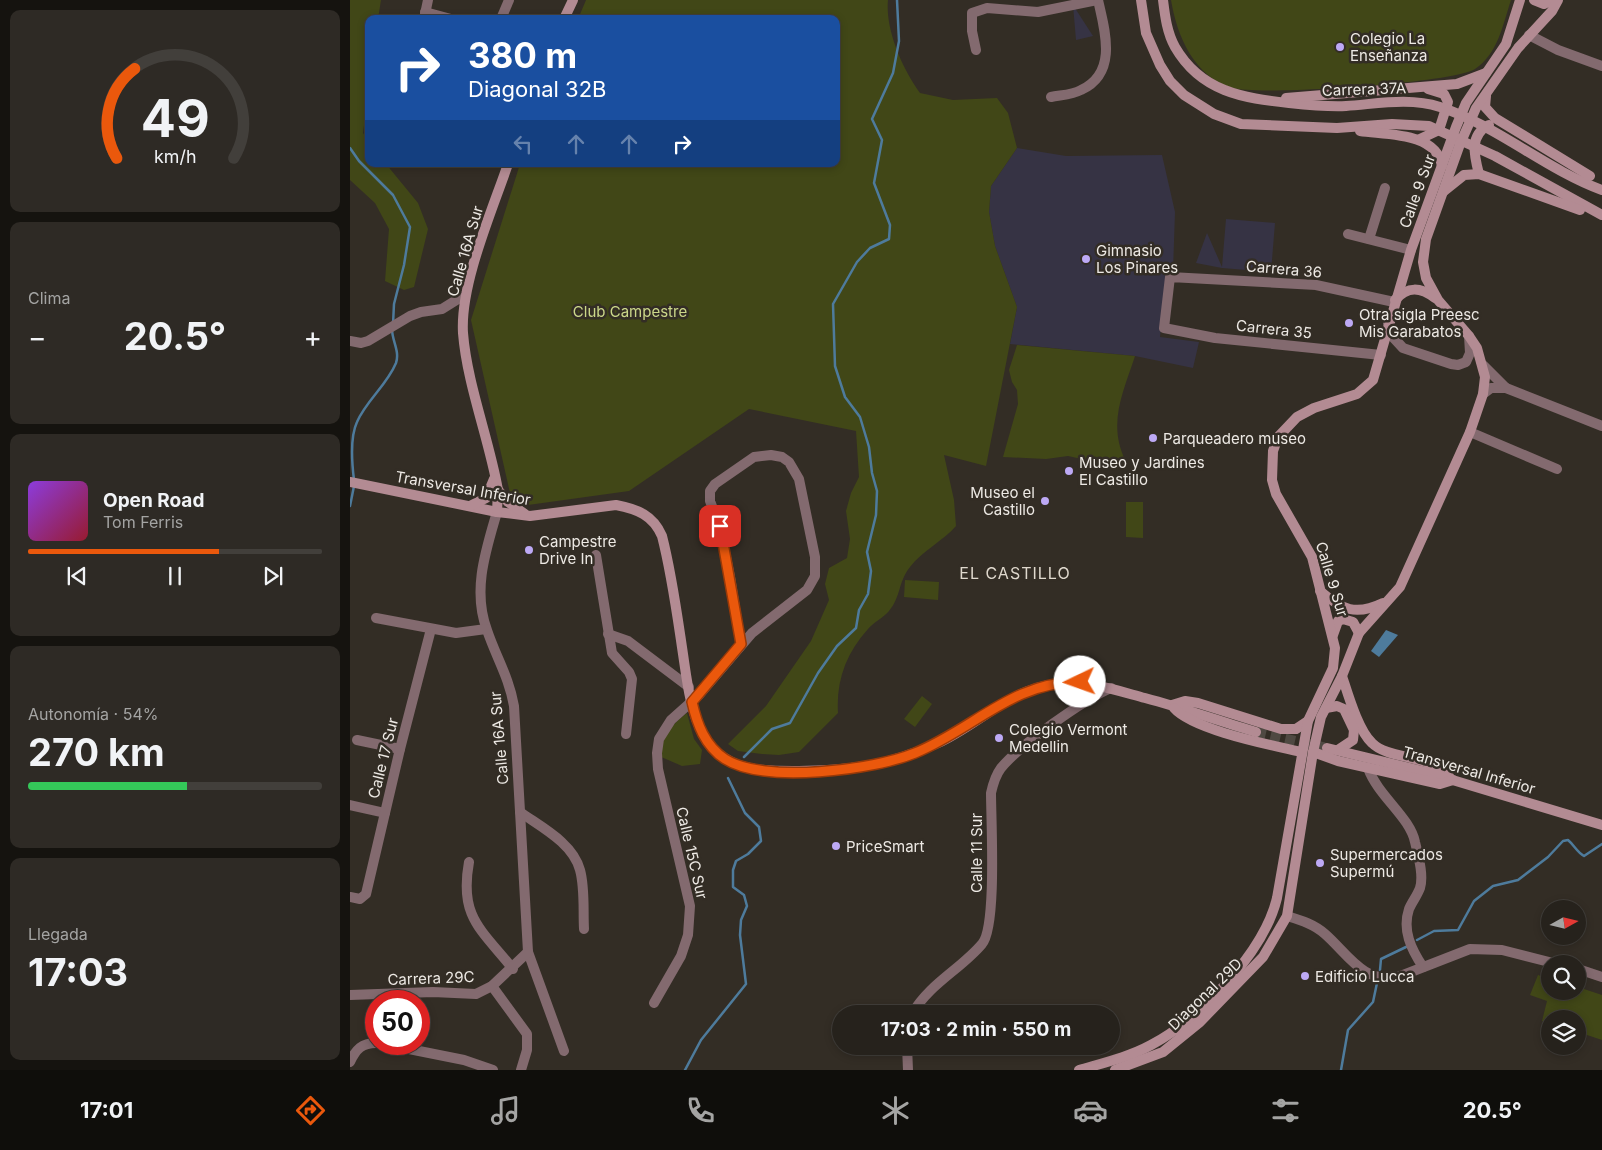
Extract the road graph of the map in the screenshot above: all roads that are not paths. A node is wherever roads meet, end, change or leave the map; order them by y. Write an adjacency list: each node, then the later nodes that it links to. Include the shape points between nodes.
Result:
1 (428, 0): 11 (street)
2 (509, 0): 12 (street)
3 (573, 0): 13 (main road)
4 (1098, 0): 15 (street, via 1038,12 987,8 972,13); 20 (street, via 1107,52 1101,72 1088,87 1078,92)
5 (1141, 0): 23 (main road, via 1146,33 1153,52 1170,81 1184,95 1214,114 1241,124)
6 (1163, 0): 21 (main road, Carrera 37A, via 1174,47 1187,64 1227,92)
7 (1520, 0): 17 (main road, Calle 9 Sur, via 1506,44)
8 (1534, 0): 9 (main road, via 1544,4)
9 (1552, 0)
10 (1558, 0): 14 (main road, Calle 9 Sur)
11 (424, 15)
12 (503, 15)
13 (566, 15)
14 (1529, 35): 16 (street); 19 (main road, Calle 9 Sur)
15 (976, 50)
16 (1602, 66)
17 (1487, 72): 18 (main road, via 1457,84); 25 (main road, Calle 9 Sur, via 1466,103)
18 (1420, 88): 21 (main road); 24 (main road, via 1444,94 1448,102 1439,130)
19 (1487, 92): 22 (main road, via 1485,107); 31 (main road, Calle 9 Sur, via 1468,125)
20 (1050, 97)
21 (1263, 101): 30 (main road, Carrera 37A, via 1307,105 1416,102 1440,107)
22 (1500, 122): 27 (main road, via 1481,129 1476,136 1475,158); 28 (main road)
23 (1337, 128): 24 (main road); 32 (main road, via 1392,124 1429,126 1495,156)
24 (1420, 139): 25 (main road, via 1438,153)
25 (1442, 166): 35 (main road, Calle 9 Sur)
26 (507, 167): 36 (main road, Calle 16A Sur)
27 (1479, 174): 31 (main road, via 1464,175); 32 (main road)
28 (1602, 182)
29 (1385, 188): 34 (street)
30 (1602, 190)
31 (1443, 191): 37 (main road, Calle 9 Sur, via 1426,239 1423,262 1426,278)
32 (1599, 214)
33 (1348, 234): 34 (street)
34 (1369, 239): 35 (street)
35 (1411, 250): 38 (main road, Calle 9 Sur)
36 (466, 294): 42 (street, via 442,309 421,312 368,341); 50 (main road, Calle 16A Sur, via 463,332 466,352)
37 (1438, 300): 38 (main road, via 1426,292 1412,289); 41 (main road, Calle 9 Sur)
38 (1394, 302): 39 (main road, Calle 9 Sur); 40 (street, Carrera 36, via 1316,284 1170,277)
39 (1388, 324): 41 (street, via 1391,335 1403,348 1451,364 1466,362 1470,353); 43 (main road, Calle 9 Sur)
40 (1164, 328): 43 (street, Carrera 35, via 1215,338)
41 (1469, 336): 44 (main road, Calle 9 Sur)
42 (350, 341)
43 (1381, 355): 57 (main road, Calle 9 Sur, via 1373,380 1366,388 1297,417 1278,437 1273,451 1271,465 1276,494 1310,551)
44 (1483, 365): 45 (street); 46 (main road, Calle 9 Sur)
45 (1506, 388): 46 (street, via 1491,388); 47 (street)
46 (1483, 394): 48 (main road, Calle 9 Sur)
47 (1602, 426)
48 (1470, 432): 49 (street); 58 (main road, Calle 9 Sur)
49 (1557, 469)
50 (495, 475): 52 (main road, Calle 16A Sur); 53 (main road, via 486,498)
51 (350, 482): 53 (main road, Transversal Inferior)
52 (498, 490): 54 (main road, Calle 16A Sur); 55 (main road, via 512,506)
53 (470, 506): 54 (main road, Transversal Inferior)
54 (496, 512): 55 (main road, Transversal Inferior); 61 (street, Calle 16A Sur, via 481,572)
55 (530, 516): 66 (main road, Transversal Inferior, via 616,505 640,511 654,521 668,559)
56 (596, 555): 63 (street)
57 (1320, 591): 58 (main road, via 1340,607 1348,609 1364,610); 64 (main road, Calle 9 Sur)
58 (1393, 598): 62 (main road, Calle 9 Sur)
59 (376, 618): 60 (street)
60 (431, 629): 61 (street, via 456,633); 83 (street, Calle 17 Sur)
61 (486, 629): 90 (street, Calle 16A Sur, via 512,692)
62 (1359, 633): 64 (main road, via 1353,622 1344,620 1338,621); 68 (main road, Calle 9 Sur)
63 (608, 634): 67 (street, via 628,641); 80 (street, via 612,653 632,679)
64 (1333, 635): 78 (main road, Calle 9 Sur, via 1333,668)
65 (741, 644): 65 (street, Calle 15C Sur, via 720,526 710,501 710,491 754,457 782,457 799,479 815,557 815,576 807,590); 72 (street, Calle 15C Sur)
66 (686, 672): 67 (street); 70 (main road, Transversal Inferior)
67 (672, 673): 70 (street)
68 (1342, 676): 75 (main road, Calle 9 Sur); 88 (main road, via 1372,743 1384,750 1426,762)
69 (1080, 682): 71 (main road, Transversal Inferior); 73 (street, via 1084,693); 77 (main road, Transversal Inferior, via 1054,684 1022,693 915,753 880,765 844,770 782,771 735,764 710,746)
70 (688, 687): 72 (main road, Transversal Inferior)
71 (1111, 688): 73 (street, Calle 11 Sur); 74 (main road, Transversal Inferior)
72 (692, 702): 76 (street, Calle 15C Sur); 77 (main road, Transversal Inferior)
73 (1082, 703): 110 (street, Calle 11 Sur, via 1013,756 994,781 991,793 991,900 984,943)
74 (1172, 705): 78 (main road, via 1198,703 1282,729 1296,729); 79 (main road, Transversal Inferior); 85 (main road, via 1183,716 1200,725)
75 (1326, 708): 84 (main road, via 1336,706 1344,710 1354,730 1352,740); 86 (main road, Calle 9 Sur)
76 (682, 710): 77 (street); 109 (street, Calle 15C Sur, via 659,739 656,753 690,906 688,934 681,956)
77 (694, 713)
78 (1308, 721): 85 (main road, Calle 9 Sur)
79 (1256, 732)
80 (626, 734)
81 (357, 740): 83 (street)
82 (1327, 748): 84 (main road, Transversal Inferior)
83 (400, 749): 91 (street, Calle 17 Sur)
84 (1338, 750): 88 (main road, Transversal Inferior)
85 (1301, 752): 98 (main road, Calle 9 Sur, via 1278,898)
86 (1313, 752): 87 (main road, via 1321,757); 97 (main road, Calle 9 Sur)
87 (1368, 768): 88 (main road, via 1440,784); 103 (street, via 1382,795 1415,840 1421,880 1408,911 1407,930 1414,954)
88 (1453, 780): 94 (main road, Transversal Inferior)
89 (350, 805): 91 (street)
90 (520, 812): 92 (street); 93 (street, Calle 16A Sur)
91 (385, 813): 96 (street, Calle 17 Sur, via 366,894 360,899)
92 (531, 820): 93 (street); 100 (street, via 568,848 575,858 580,872)
93 (520, 824): 101 (street, Calle 16A Sur)
94 (1602, 825)
95 (469, 862): 104 (street, via 465,886 468,910)
96 (350, 897)
97 (1287, 916): 99 (main road, Calle 9 Sur); 103 (street, via 1315,926 1369,975 1388,979)
98 (1270, 923): 120 (main road, Diagonal 29D, via 1236,972 1179,1026 1150,1046)
99 (1281, 928): 116 (main road, Diagonal 29D, via 1246,976 1200,1022 1163,1052)
100 (584, 929)
101 (528, 952): 104 (street, Carrera 29C); 112 (street, Calle 16A Sur)
102 (1541, 960): 103 (street, via 1502,950 1470,949)
103 (1423, 967)
104 (512, 969): 107 (street, Carrera 29C)
105 (1586, 972): 106 (street)
106 (1602, 977)
107 (492, 986): 108 (street, Carrera 29C, via 466,995 434,992); 118 (street, via 527,1034 528,1050)
108 (350, 995)
109 (654, 1003)
110 (918, 1005)
111 (365, 1044): 115 (street, via 358,1047)
112 (564, 1051)
113 (430, 1053): 117 (street)
114 (907, 1055): 119 (street)
115 (350, 1062)
116 (1134, 1067): 121 (main road, Diagonal 29D)
117 (493, 1070)
118 (521, 1070)
119 (908, 1070)
120 (1079, 1070)
121 (1115, 1070)

